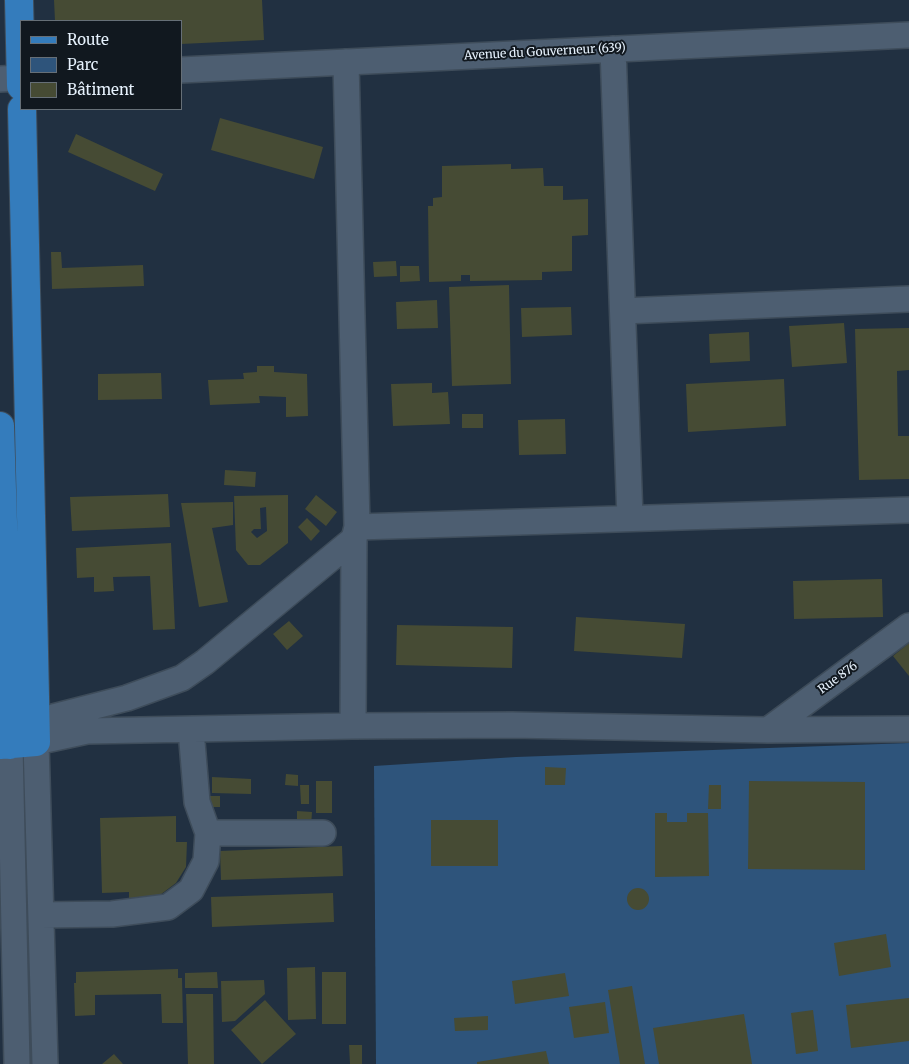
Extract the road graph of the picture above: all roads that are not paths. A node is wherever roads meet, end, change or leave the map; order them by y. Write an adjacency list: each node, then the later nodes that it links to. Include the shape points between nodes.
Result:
1 (19, 0): 3 (main road)
2 (909, 35): 4 (street, Avenue du Gouverneur (639))
3 (20, 39)
4 (613, 49): 5 (street, Avenue du Gouverneur (639)); 11 (street)
5 (346, 62): 6 (street, Avenue du Gouverneur (639)); 16 (street)
6 (182, 70)
7 (20, 78): 8 (street)
8 (0, 79)
9 (22, 110): 22 (main road)
10 (909, 299): 11 (street)
11 (623, 311): 14 (street)
12 (0, 426): 15 (main road)
13 (909, 510): 14 (street)
14 (630, 518): 16 (street)
15 (1, 526): 23 (main road)
16 (356, 533): 18 (street); 22 (street, via 182,678)
17 (909, 626): 21 (street, Rue 876)
18 (353, 726): 20 (street); 21 (street, via 512,725)
19 (909, 729): 21 (street)
20 (191, 730): 22 (street); 24 (street, via 198,802)
21 (768, 730)
22 (37, 731): 23 (main road); 26 (street)
23 (4, 735): 27 (street)
24 (208, 833): 25 (street); 26 (street, via 206,861 191,890 168,907 112,914)
25 (324, 833)
26 (41, 915): 28 (street)
27 (16, 1064)
28 (44, 1064)

